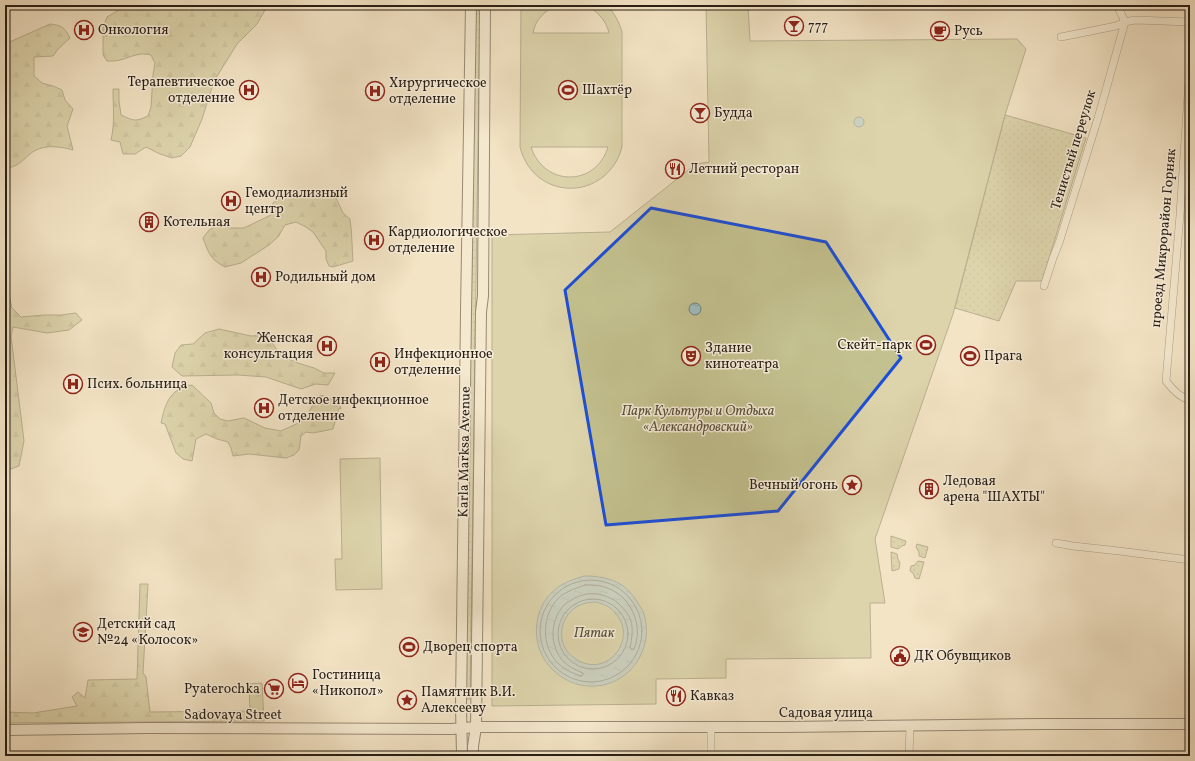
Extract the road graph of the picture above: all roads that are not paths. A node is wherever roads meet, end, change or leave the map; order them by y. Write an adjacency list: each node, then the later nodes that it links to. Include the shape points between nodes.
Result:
1 (471, 5): 16 (main road, Karla Marksa Avenue)
2 (485, 5): 14 (main road, Karla Marksa Avenue)
3 (1117, 5): 4 (street)
4 (1125, 22): 5 (street); 6 (street); 8 (street, Тенистый переулок, via 1092,138)
5 (1190, 22)
6 (1061, 37)
7 (1190, 66): 9 (street, проезд Микрорайон Горняк, via 1166,381 1174,391)
8 (1044, 286)
9 (1190, 400)
10 (1056, 543): 11 (street)
11 (1190, 560)
12 (1190, 724): 13 (main road, Садовая улица)
13 (910, 726): 15 (main road, Садовая улица); 21 (street)
14 (476, 727): 15 (main road, Садовая улица); 16 (main road, Садовая улица); 19 (main road, Karla Marksa Avenue)
15 (711, 727): 20 (street)
16 (461, 728): 17 (main road, Sadovaya Street); 18 (main road, Karla Marksa Avenue)
17 (5, 730)
18 (462, 756)
19 (473, 756)
20 (711, 756)
21 (909, 756)

